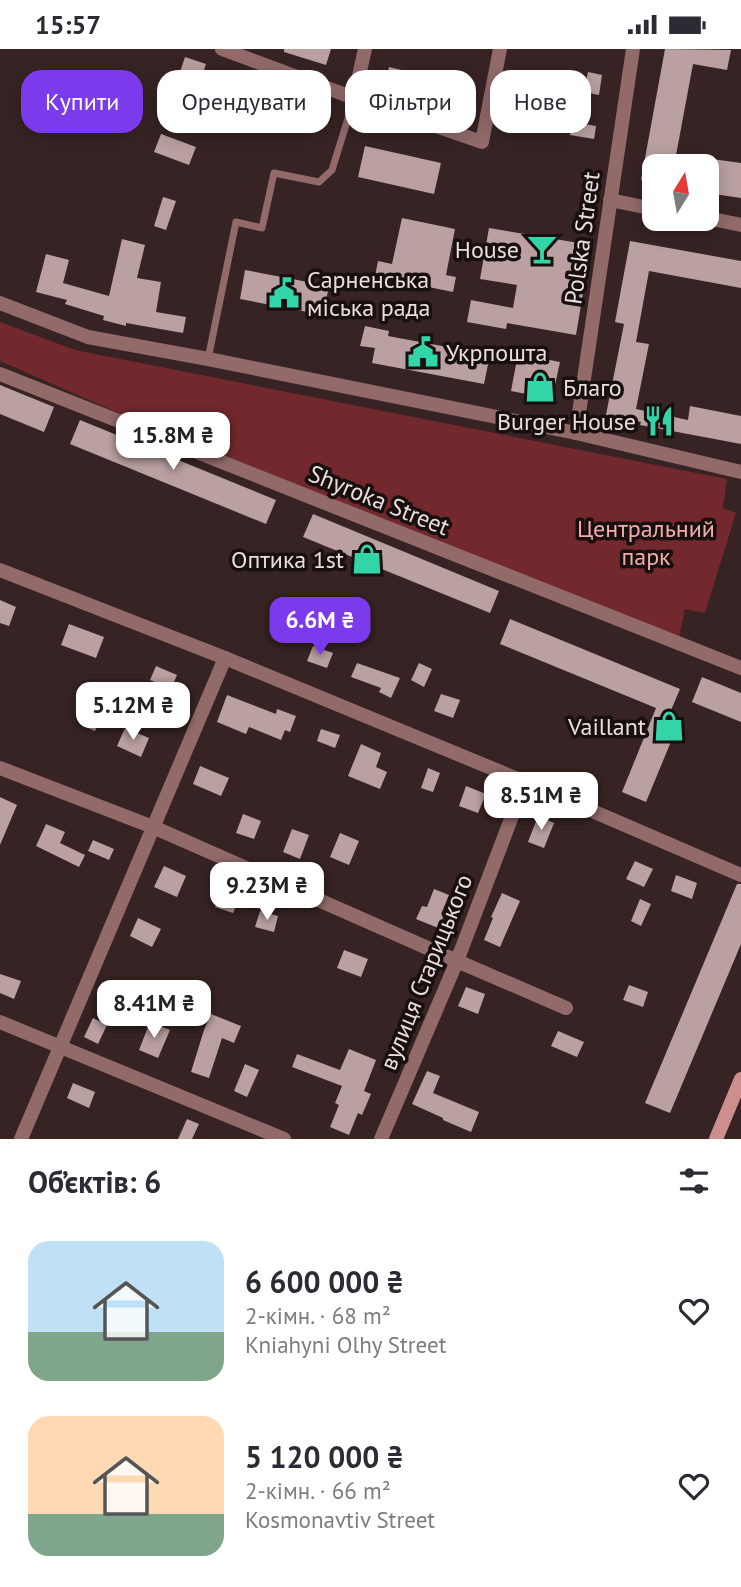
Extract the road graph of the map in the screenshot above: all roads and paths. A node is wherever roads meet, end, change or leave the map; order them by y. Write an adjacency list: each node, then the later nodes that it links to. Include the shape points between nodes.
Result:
1 (222, 49): 6 (street)
2 (365, 49): 5 (street)
3 (500, 49): 8 (street, via 482,142)
4 (633, 49): 9 (street, Polska Street)
5 (360, 70)
6 (345, 95)
7 (345, 127): 14 (lane, via 332,170 319,182 274,173 262,228 236,222)
8 (456, 133)
9 (610, 200): 10 (street); 16 (street, Polska Street)
10 (642, 207)
11 (719, 220): 12 (street)
12 (741, 225)
13 (0, 303): 14 (street, via 88,337)
14 (208, 359): 16 (street)
15 (0, 374): 20 (street, Shyroka Street)
16 (576, 433): 17 (street)
17 (741, 471)
18 (0, 570): 19 (street)
19 (225, 658): 22 (street); 23 (street)
20 (741, 668)
21 (0, 768): 23 (street)
22 (526, 782): 24 (street); 25 (street, вулиця Старицького)
23 (153, 827): 25 (street); 28 (street)
24 (741, 875)
25 (457, 961): 26 (street); 32 (street, вулиця Старицького)
26 (566, 1007)
27 (0, 1022): 28 (street)
28 (60, 1048): 30 (street); 31 (street)
29 (741, 1079): 33 (main road)
30 (21, 1139)
31 (284, 1139)
32 (381, 1139)
33 (716, 1139)

